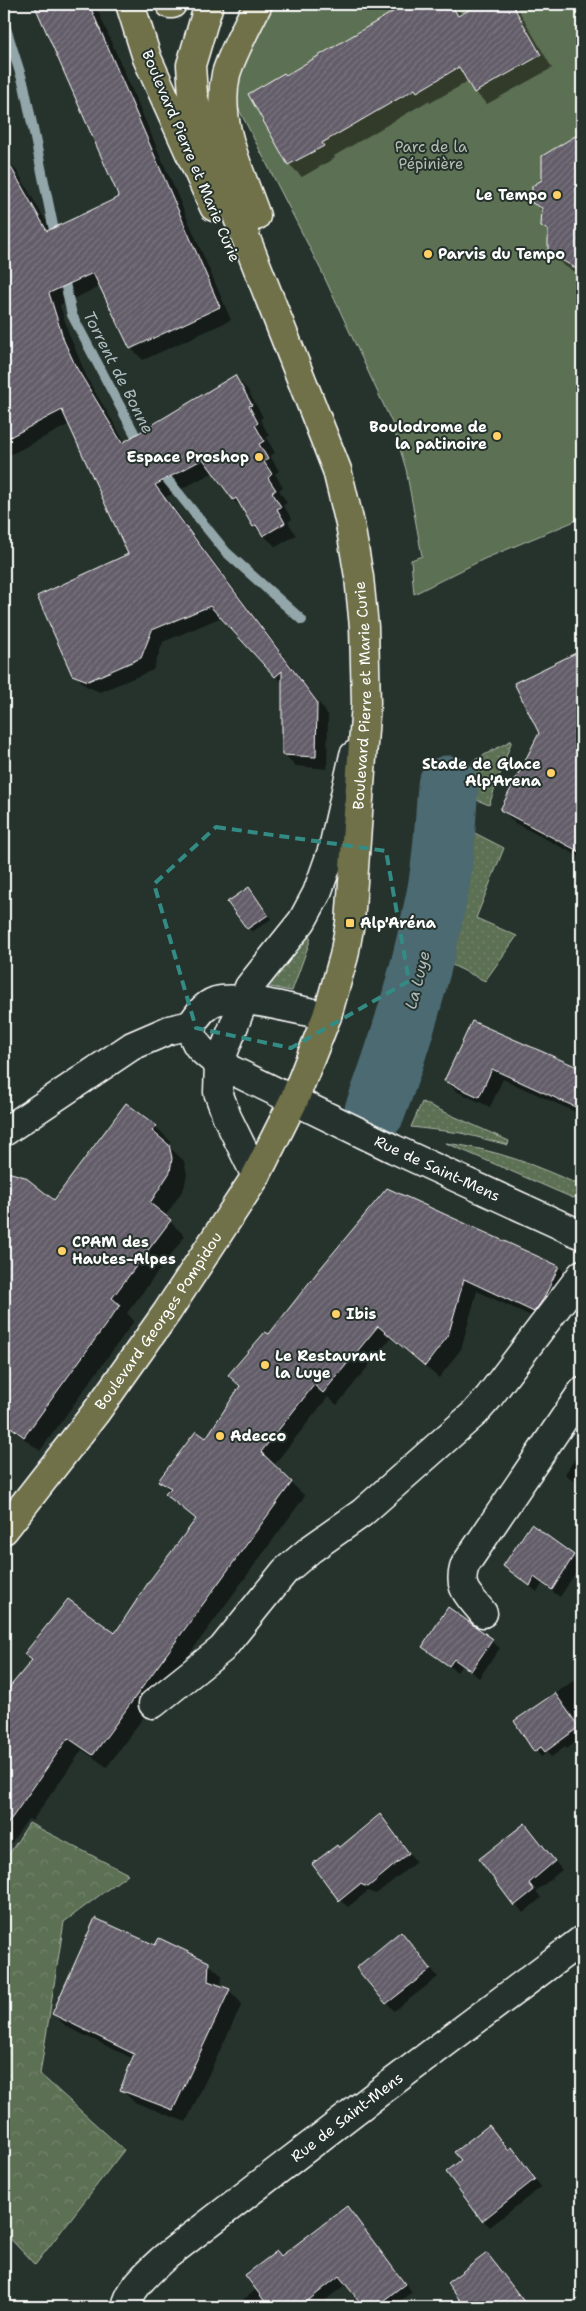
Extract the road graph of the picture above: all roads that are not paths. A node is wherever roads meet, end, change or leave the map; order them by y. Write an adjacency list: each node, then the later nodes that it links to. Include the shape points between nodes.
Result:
1 (130, 4): 4 (main road, Boulevard Pierre et Marie Curie, via 147,58 246,283)
2 (209, 4): 4 (main road, Boulevard Pierre et Marie Curie, via 192,64 193,96)
3 (258, 4): 4 (main road, via 226,74 223,107 226,133 270,255)
4 (268, 297): 5 (main road, Boulevard Pierre et Marie Curie, via 337,470 359,577)
5 (366, 703): 6 (street, via 333,848 317,894 302,921 257,976); 7 (main road, Boulevard Pierre et Marie Curie, via 350,923)
6 (242, 1000): 7 (street); 8 (street, via 216,1002 200,1012); 9 (street)
7 (327, 1016): 10 (main road, Boulevard Pierre et Marie Curie)
8 (191, 1025): 9 (street, Rue de Saint-Mens, via 197,1048); 11 (street, via 169,1030 132,1046)
9 (219, 1064): 10 (street, Rue de Saint-Mens); 12 (street, via 218,1092)
10 (294, 1100): 12 (main road, Boulevard Georges Pompidou); 13 (street, Rue de Saint-Mens)
11 (4, 1132)
12 (256, 1176): 16 (main road, Boulevard Georges Pompidou, via 167,1312 96,1412)
13 (582, 1235)
14 (582, 1274): 18 (street, via 475,1413 362,1513 310,1549 285,1571 222,1649)
15 (582, 1392): 17 (street, via 465,1565 462,1588)
16 (4, 1530)
17 (483, 1613)
18 (153, 1704)
19 (582, 1940): 20 (street, Rue de Saint-Mens, via 165,2257 149,2271)
20 (126, 2307)

